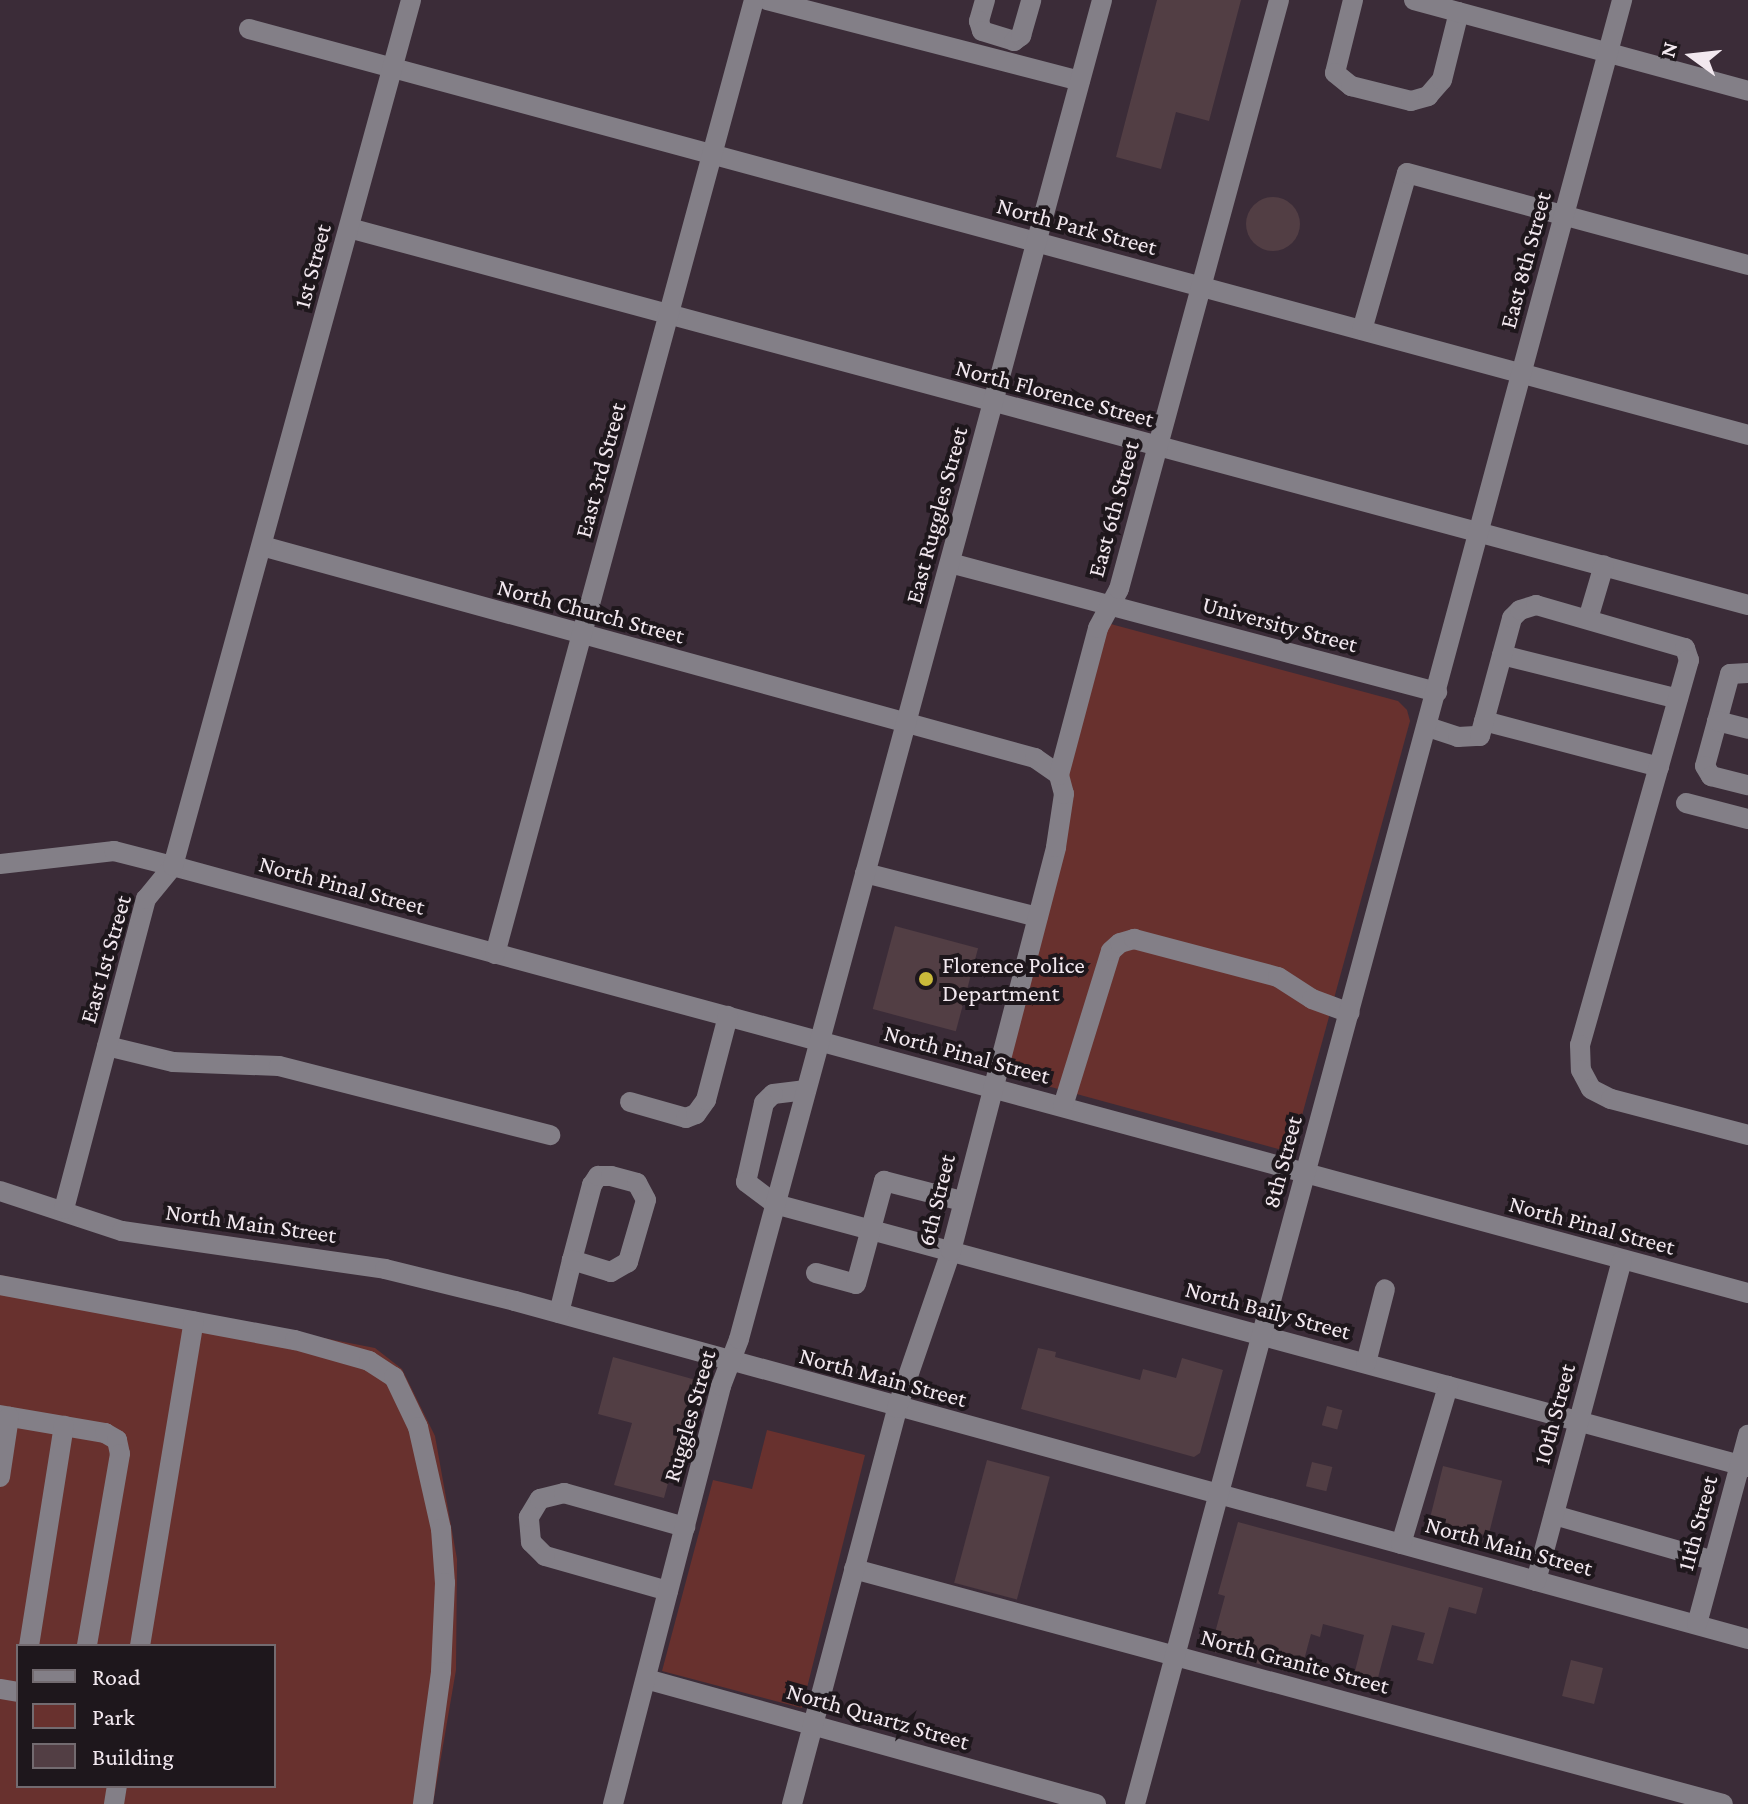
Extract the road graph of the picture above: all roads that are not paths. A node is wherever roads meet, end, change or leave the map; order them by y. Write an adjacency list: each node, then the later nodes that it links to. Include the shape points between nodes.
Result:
1 (411, 0): 14 (street, 1st Street)
2 (754, 0): 17 (street, East 3rd Street)
3 (767, 0): 15 (street)
4 (985, 0): 5 (street, via 982,31 1014,41 1021,36)
5 (1031, 0)
6 (1102, 0): 15 (street, East Ruggles Street)
7 (1279, 0): 22 (street, East 6th Street)
8 (1353, 0): 11 (street, via 1335,73 1351,86 1411,101 1428,96 1442,80)
9 (1414, 0): 11 (street)
10 (1622, 0): 13 (street, East 8th Street)
11 (1459, 12): 13 (street)
12 (249, 29): 14 (street, North Park Street)
13 (1608, 53): 16 (street); 18 (street, East 8th Street)
14 (393, 67): 17 (street, North Park Street); 19 (street, 1st Street)
15 (1080, 81): 20 (street, East Ruggles Street)
16 (1748, 91)
17 (712, 154): 20 (street, North Park Street); 23 (street, East 3rd Street)
18 (1565, 215): 21 (street); 24 (street, via 1407,173); 25 (street, East 8th Street)
19 (349, 228): 23 (street, North Florence Street); 30 (street, 1st Street)
20 (1037, 242): 22 (street, North Park Street); 26 (street, East Ruggles Street)
21 (1748, 265)
22 (1200, 286): 24 (street, North Park Street); 28 (street, East 6th Street)
23 (669, 315): 26 (street, North Florence Street); 36 (street, East 3rd Street)
24 (1362, 330): 25 (street, North Park Street)
25 (1521, 373): 27 (street, North Park Street); 29 (street, East 8th Street)
26 (993, 402): 28 (street, North Florence Street); 31 (street, East Ruggles Street)
27 (1748, 435)
28 (1157, 448): 29 (street, North Florence Street); 34 (street, East 6th Street)
29 (1478, 533): 32 (street, North Florence Street); 39 (street, 8th Street)
30 (262, 546): 36 (street, North Church Street); 52 (street, East 1st Street)
31 (950, 563): 34 (street, University Street); 43 (street, East Ruggles Street)
32 (1604, 565): 33 (street, North Florence Street); 35 (street)
33 (1748, 605)
34 (1111, 606): 39 (street, University Street); 47 (street, 6th Street, via 1098,628)
35 (1588, 619): 37 (street, via 1536,605 1520,610 1512,618); 40 (street, via 1685,648 1689,660)
36 (582, 636): 43 (street, North Church Street); 55 (street, East 3rd Street)
37 (1502, 655): 40 (street); 41 (street)
38 (1748, 673): 42 (street, via 1730,674)
39 (1437, 692): 44 (street, 8th Street)
40 (1678, 699): 46 (street)
41 (1484, 721): 44 (street, via 1480,736 1458,737); 46 (street)
42 (1717, 721): 45 (street); 48 (street, via 1705,766 1711,776)
43 (906, 724): 47 (street, North Church Street, via 1035,758); 53 (street, East Ruggles Street)
44 (1428, 727): 56 (street, 8th Street)
45 (1748, 729)
46 (1659, 767): 65 (street, via 1580,1045 1581,1070 1591,1089 1611,1099)
47 (1059, 775): 54 (street, 6th Street, via 1064,794 1056,847)
48 (1748, 785)
49 (1686, 803): 50 (street)
50 (1748, 819)
51 (0, 864): 52 (street, North Pinal Street, via 114,851)
52 (173, 866): 55 (street, North Pinal Street); 59 (street, East 1st Street, via 146,899)
53 (865, 873): 54 (street); 58 (street, East Ruggles Street)
54 (1037, 917): 60 (street, 6th Street)
55 (495, 954): 57 (street, North Pinal Street)
56 (1350, 1013): 63 (street, via 1312,999 1278,977 1134,939 1120,943 1111,951); 66 (street, 8th Street)
57 (728, 1016): 58 (street, North Pinal Street); 62 (street, via 706,1100 696,1114 686,1118)
58 (819, 1043): 60 (street, North Pinal Street); 61 (street, Ruggles Street)
59 (107, 1046): 64 (street, via 173,1062 279,1066); 70 (street, East 1st Street)
60 (990, 1087): 63 (street, North Pinal Street); 68 (street, 6th Street)
61 (806, 1090): 69 (street, Ruggles Street); 69 (street, via 773,1094 764,1103 746,1182)
62 (630, 1102)
63 (1063, 1106): 66 (street, North Pinal Street)
64 (550, 1135)
65 (1748, 1135)
66 (1306, 1174): 74 (street, North Pinal Street); 81 (street, 8th Street)
67 (0, 1191): 70 (street, North Main Street)
68 (962, 1201): 71 (street, via 884,1181); 72 (street, 6th Street)
69 (775, 1204): 71 (street, North Baily Street); 82 (street, Ruggles Street)
70 (64, 1209): 79 (street, North Main Street, via 122,1231 385,1269)
71 (871, 1230): 72 (street, North Baily Street); 75 (street, via 856,1284)
72 (951, 1251): 81 (street, North Baily Street); 85 (street, 6th Street)
73 (572, 1260): 73 (street, via 598,1176 637,1183 646,1200 628,1262 611,1272); 79 (street)
74 (1622, 1261): 78 (street, North Pinal Street); 87 (street, 10th Street)
75 (816, 1273)
76 (0, 1285): 80 (street)
77 (1385, 1289): 83 (street)
78 (1748, 1293)
79 (559, 1313): 82 (street, North Main Street)
80 (194, 1321): 104 (street); 108 (street, via 369,1361 394,1377 408,1399 441,1529 445,1583 441,1672)
81 (1262, 1335): 83 (street, North Baily Street); 92 (street, 8th Street)
82 (730, 1362): 85 (street, North Main Street); 94 (street, Ruggles Street)
83 (1366, 1363): 84 (street, North Baily Street)
84 (1448, 1386): 87 (street, North Baily Street); 95 (street)
85 (897, 1408): 92 (street, North Main Street); 97 (street, 6th Street)
86 (5, 1416): 88 (street); 91 (street)
87 (1579, 1421): 90 (street, North Baily Street); 93 (street, 10th Street)
88 (64, 1426): 102 (street); 103 (street, via 105,1433 117,1440 120,1454)
89 (1748, 1435): 90 (street, 11th Street)
90 (1744, 1466): 96 (street, 11th Street)
91 (0, 1477)
92 (1218, 1494): 95 (street, North Main Street); 105 (street, 8th Street)
93 (1554, 1515): 96 (street); 98 (street, 10th Street)
94 (685, 1527): 99 (street, Ruggles Street); 99 (street, via 564,1493 540,1499 529,1517 531,1542 545,1556)
95 (1401, 1544): 98 (street, North Main Street)
96 (1714, 1561): 100 (street, 11th Street)
97 (854, 1569): 105 (street, North Granite Street); 107 (street, 6th Street)
98 (1536, 1581): 100 (street, North Main Street)
99 (668, 1591): 106 (street, Ruggles Street)
100 (1697, 1624): 101 (street, North Main Street)
101 (1748, 1639)
102 (29, 1644)
103 (87, 1644)
104 (140, 1644)
105 (1175, 1656): 112 (street, 8th Street); 113 (street, North Granite Street)
106 (646, 1679): 107 (street, North Quartz Street); 109 (street, Ruggles Street)
107 (814, 1724): 110 (street, 6th Street); 111 (street, North Quartz Street)
108 (423, 1804)
109 (613, 1804)
110 (792, 1804)
111 (1096, 1804)
112 (1135, 1804)
113 (1723, 1804)

